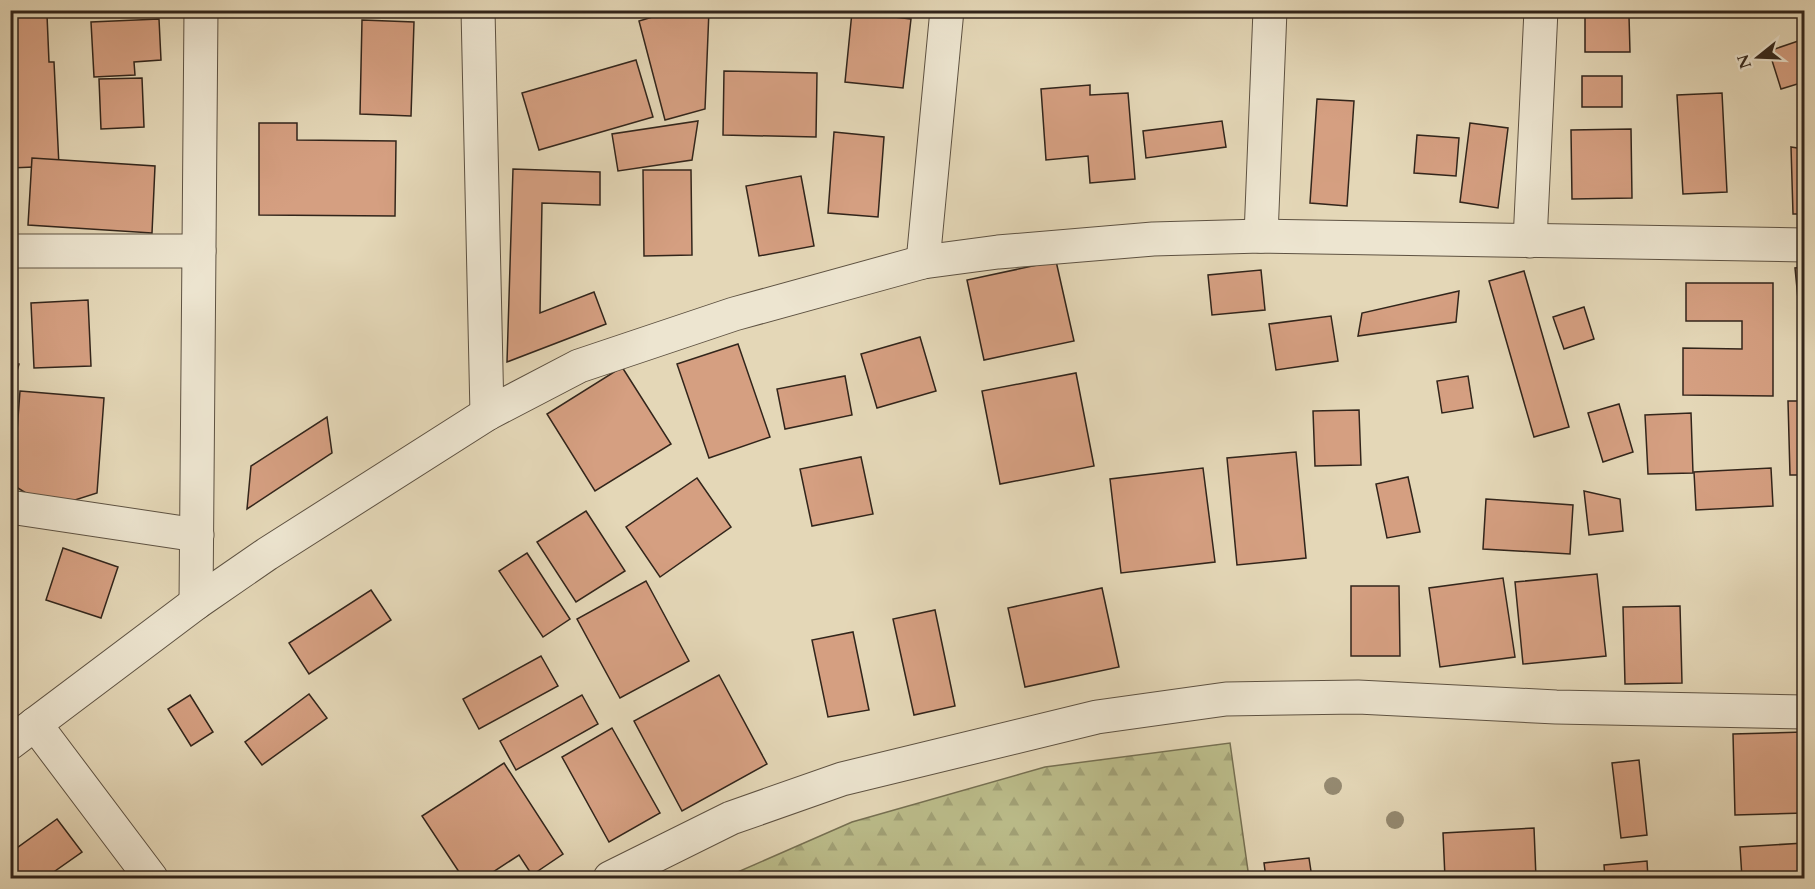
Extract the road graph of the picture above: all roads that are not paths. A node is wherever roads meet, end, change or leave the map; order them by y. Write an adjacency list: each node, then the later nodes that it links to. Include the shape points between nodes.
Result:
1 (201, 10): 10 (street)
2 (478, 10): 12 (street)
3 (947, 10): 11 (street)
4 (1270, 10): 6 (street)
5 (1541, 10): 7 (street)
6 (1261, 236): 7 (street); 11 (street, via 1154,239)
7 (1530, 241): 8 (street)
8 (1804, 244)
9 (10, 251): 10 (street)
10 (199, 251): 14 (street)
11 (923, 262): 12 (street, via 639,344 579,366)
12 (487, 414): 15 (street)
13 (10, 507): 14 (street)
14 (197, 535): 15 (street)
15 (196, 603): 17 (street)
16 (1804, 712): 19 (street, via 1556,707 1358,697 1226,699 1097,717 842,779 731,818)
17 (23, 733): 18 (street)
18 (151, 879)
19 (610, 879)

